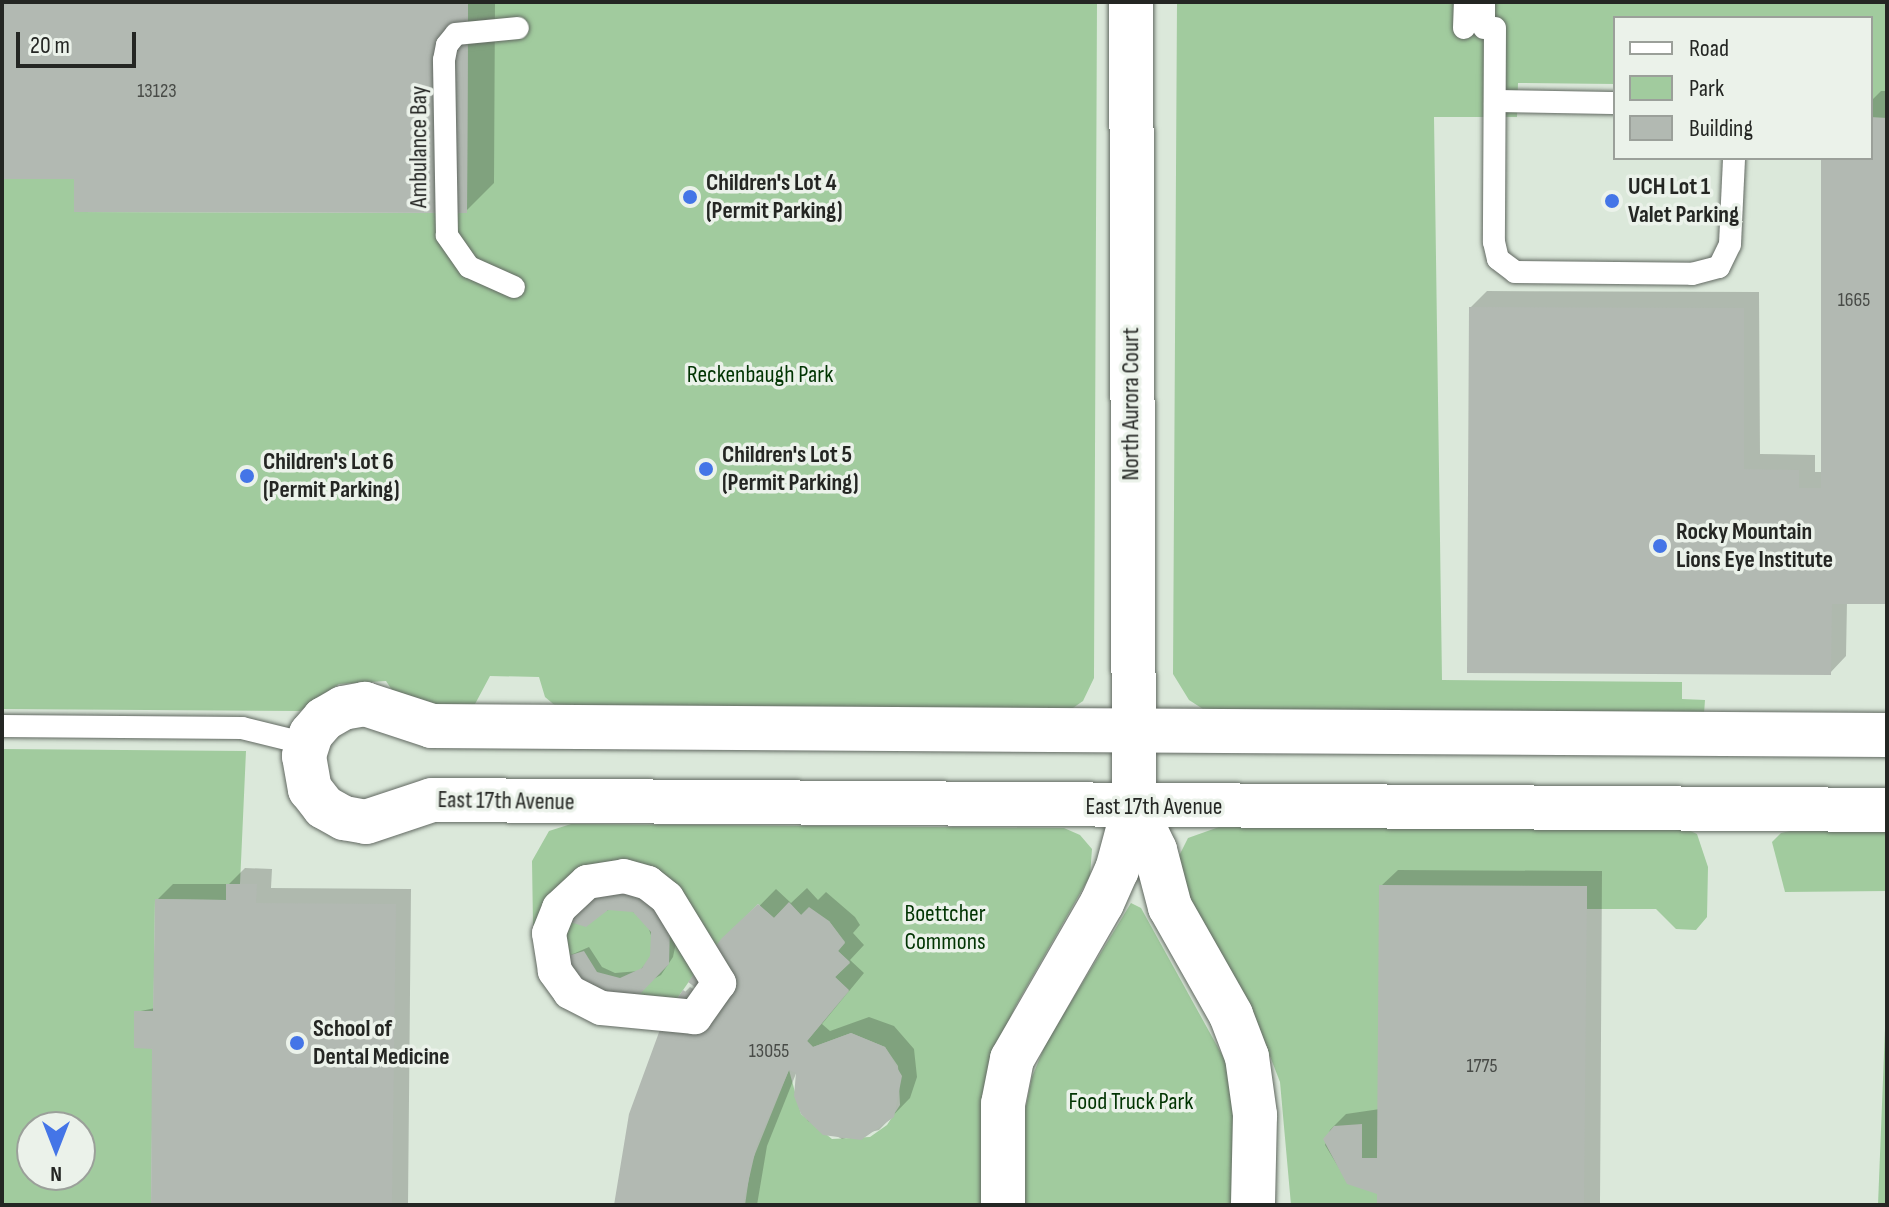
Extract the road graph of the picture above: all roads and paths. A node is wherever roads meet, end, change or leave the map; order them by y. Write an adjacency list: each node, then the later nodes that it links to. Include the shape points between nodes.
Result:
1 (1131, 2): 11 (street, North Aurora Court)
2 (1465, 2): 5 (lane)
3 (1484, 2): 5 (lane)
4 (518, 28): 9 (lane, Ambulance Bay, via 456,34 444,60 447,235 469,267)
5 (1481, 28): 6 (lane)
6 (1495, 101): 7 (lane); 8 (lane, via 1494,242 1498,259 1515,272 1692,274 1719,267 1730,244)
7 (1613, 103)
8 (1734, 160)
9 (514, 287)
10 (2, 726): 13 (lane, via 242,728)
11 (1133, 731): 12 (street); 13 (street, via 432,726 365,704 332,713); 14 (street, North Aurora Court)
12 (1887, 735)
13 (307, 744): 14 (street, East 17th Avenue, via 304,768 315,798 332,813 354,821 377,820 432,800)
14 (1134, 807): 15 (street, East 17th Avenue); 17 (street, North Aurora Court, via 1102,903 1012,1059 1003,1104); 18 (street, North Aurora Court, via 1155,850 1170,907 1231,1015 1247,1057 1255,1115)
15 (1887, 810)
16 (665, 1016): 16 (street, via 695,1017 719,983 675,908 648,883 624,876 600,877 576,889 559,908 549,933 551,959 561,982 601,1008)
17 (1003, 1205)
18 (1253, 1205)

